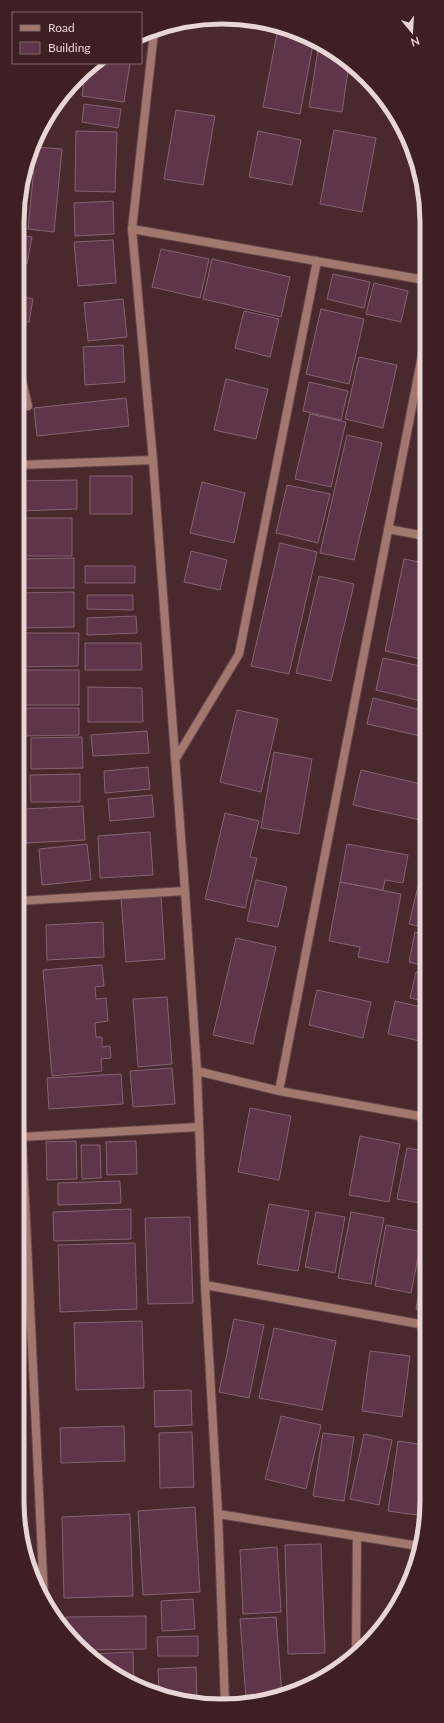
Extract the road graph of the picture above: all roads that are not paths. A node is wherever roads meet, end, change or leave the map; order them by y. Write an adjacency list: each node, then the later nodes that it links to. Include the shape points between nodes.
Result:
1 (153, 37): 2 (street)
2 (132, 229): 3 (street); 8 (street)
3 (317, 261): 4 (street); 12 (street, via 239,654)
4 (420, 279)
5 (420, 366): 10 (street)
6 (24, 389): 7 (street)
7 (28, 406)
8 (153, 460): 9 (street); 12 (street)
9 (24, 465)
10 (388, 529): 11 (street); 16 (street)
11 (420, 535)
12 (175, 760): 13 (street)
13 (185, 891): 14 (street); 15 (street)
14 (24, 900)
15 (197, 1070): 16 (street); 18 (street)
16 (279, 1091): 17 (street)
17 (420, 1116)
18 (199, 1127): 19 (street); 21 (street)
19 (24, 1137)
20 (24, 1197): 26 (street)
21 (205, 1285): 22 (street); 23 (street)
22 (420, 1324)
23 (218, 1514): 24 (street); 28 (street)
24 (357, 1536): 25 (street); 27 (street)
25 (415, 1545)
26 (44, 1588)
27 (356, 1647)
28 (225, 1699)

